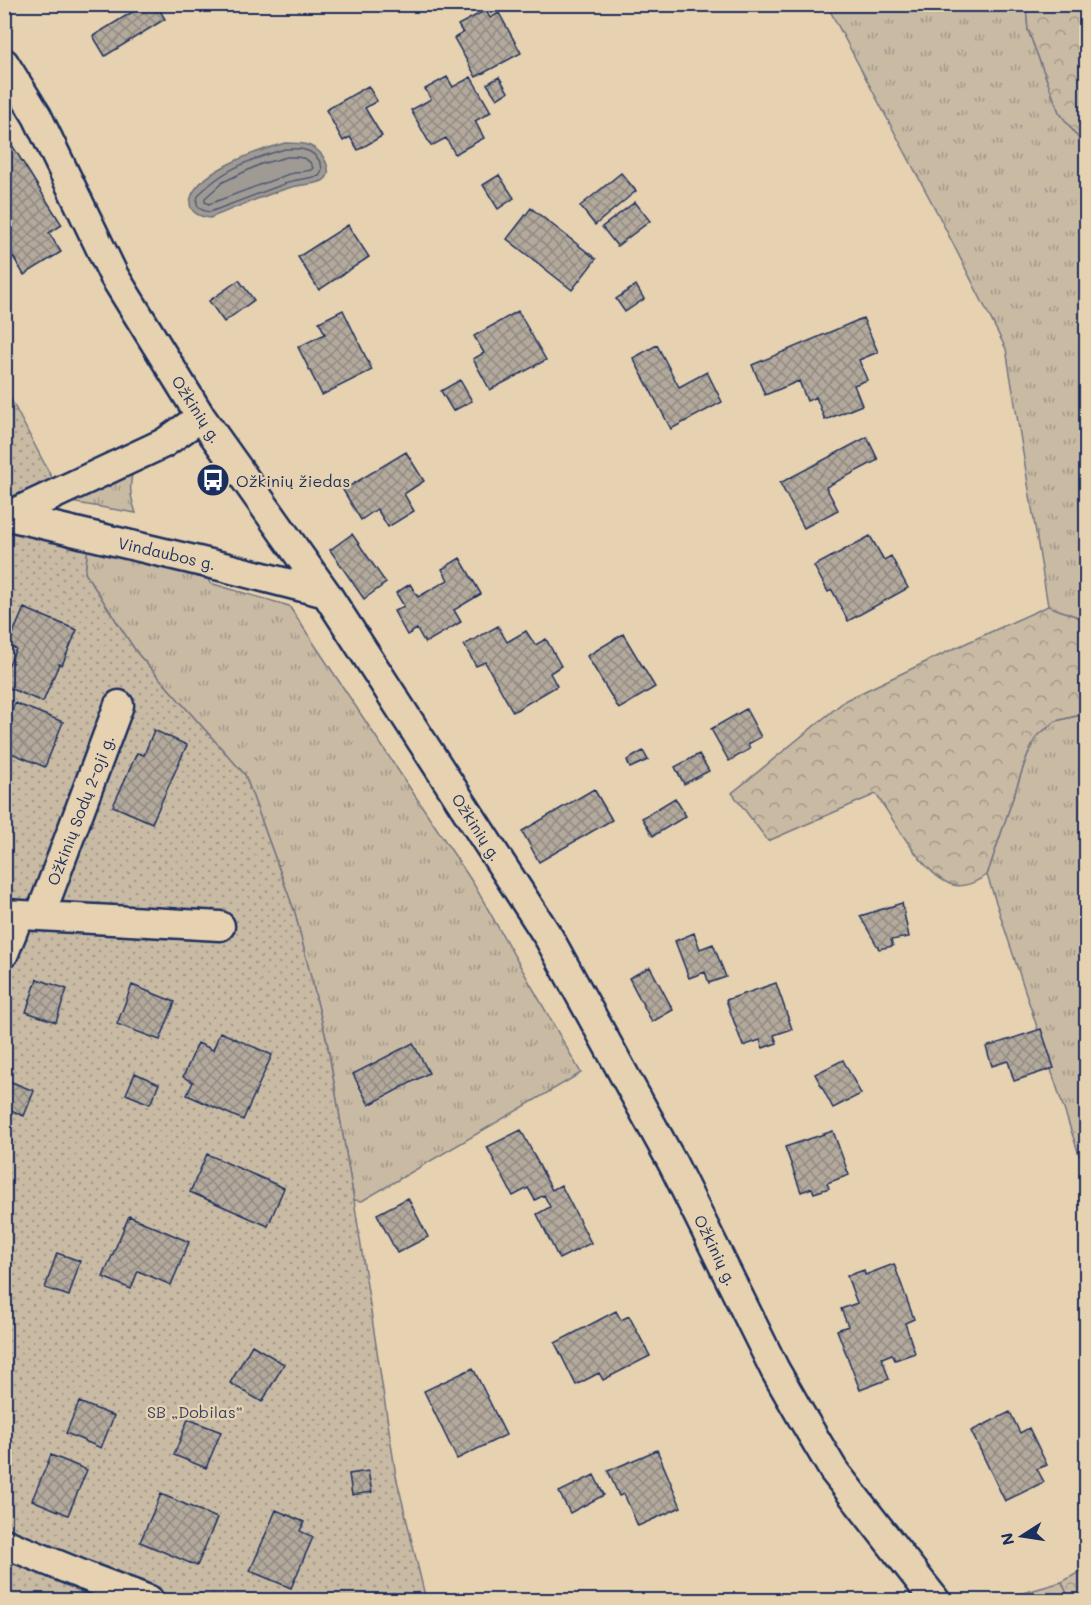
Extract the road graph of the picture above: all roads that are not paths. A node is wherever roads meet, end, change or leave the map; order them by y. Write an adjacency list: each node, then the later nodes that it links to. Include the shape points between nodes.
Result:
1 (4, 63): 2 (street, Ožkinių g., via 37,116 114,276)
2 (201, 417): 3 (street, Vindaubos g., via 164,443); 4 (street, Ožkinių g.)
3 (6, 515): 4 (street, Vindaubos g.)
4 (326, 593): 11 (street, Ožkinių g., via 549,938 673,1164 802,1419 834,1471)
5 (119, 705): 6 (street, Ožkinių Sodų 2-oji g.)
6 (21, 915): 7 (street); 8 (street, Ožkinių Sodų 2-oji g.)
7 (220, 926)
8 (4, 954)
9 (4, 1543): 10 (street)
10 (148, 1600)
11 (935, 1600)

